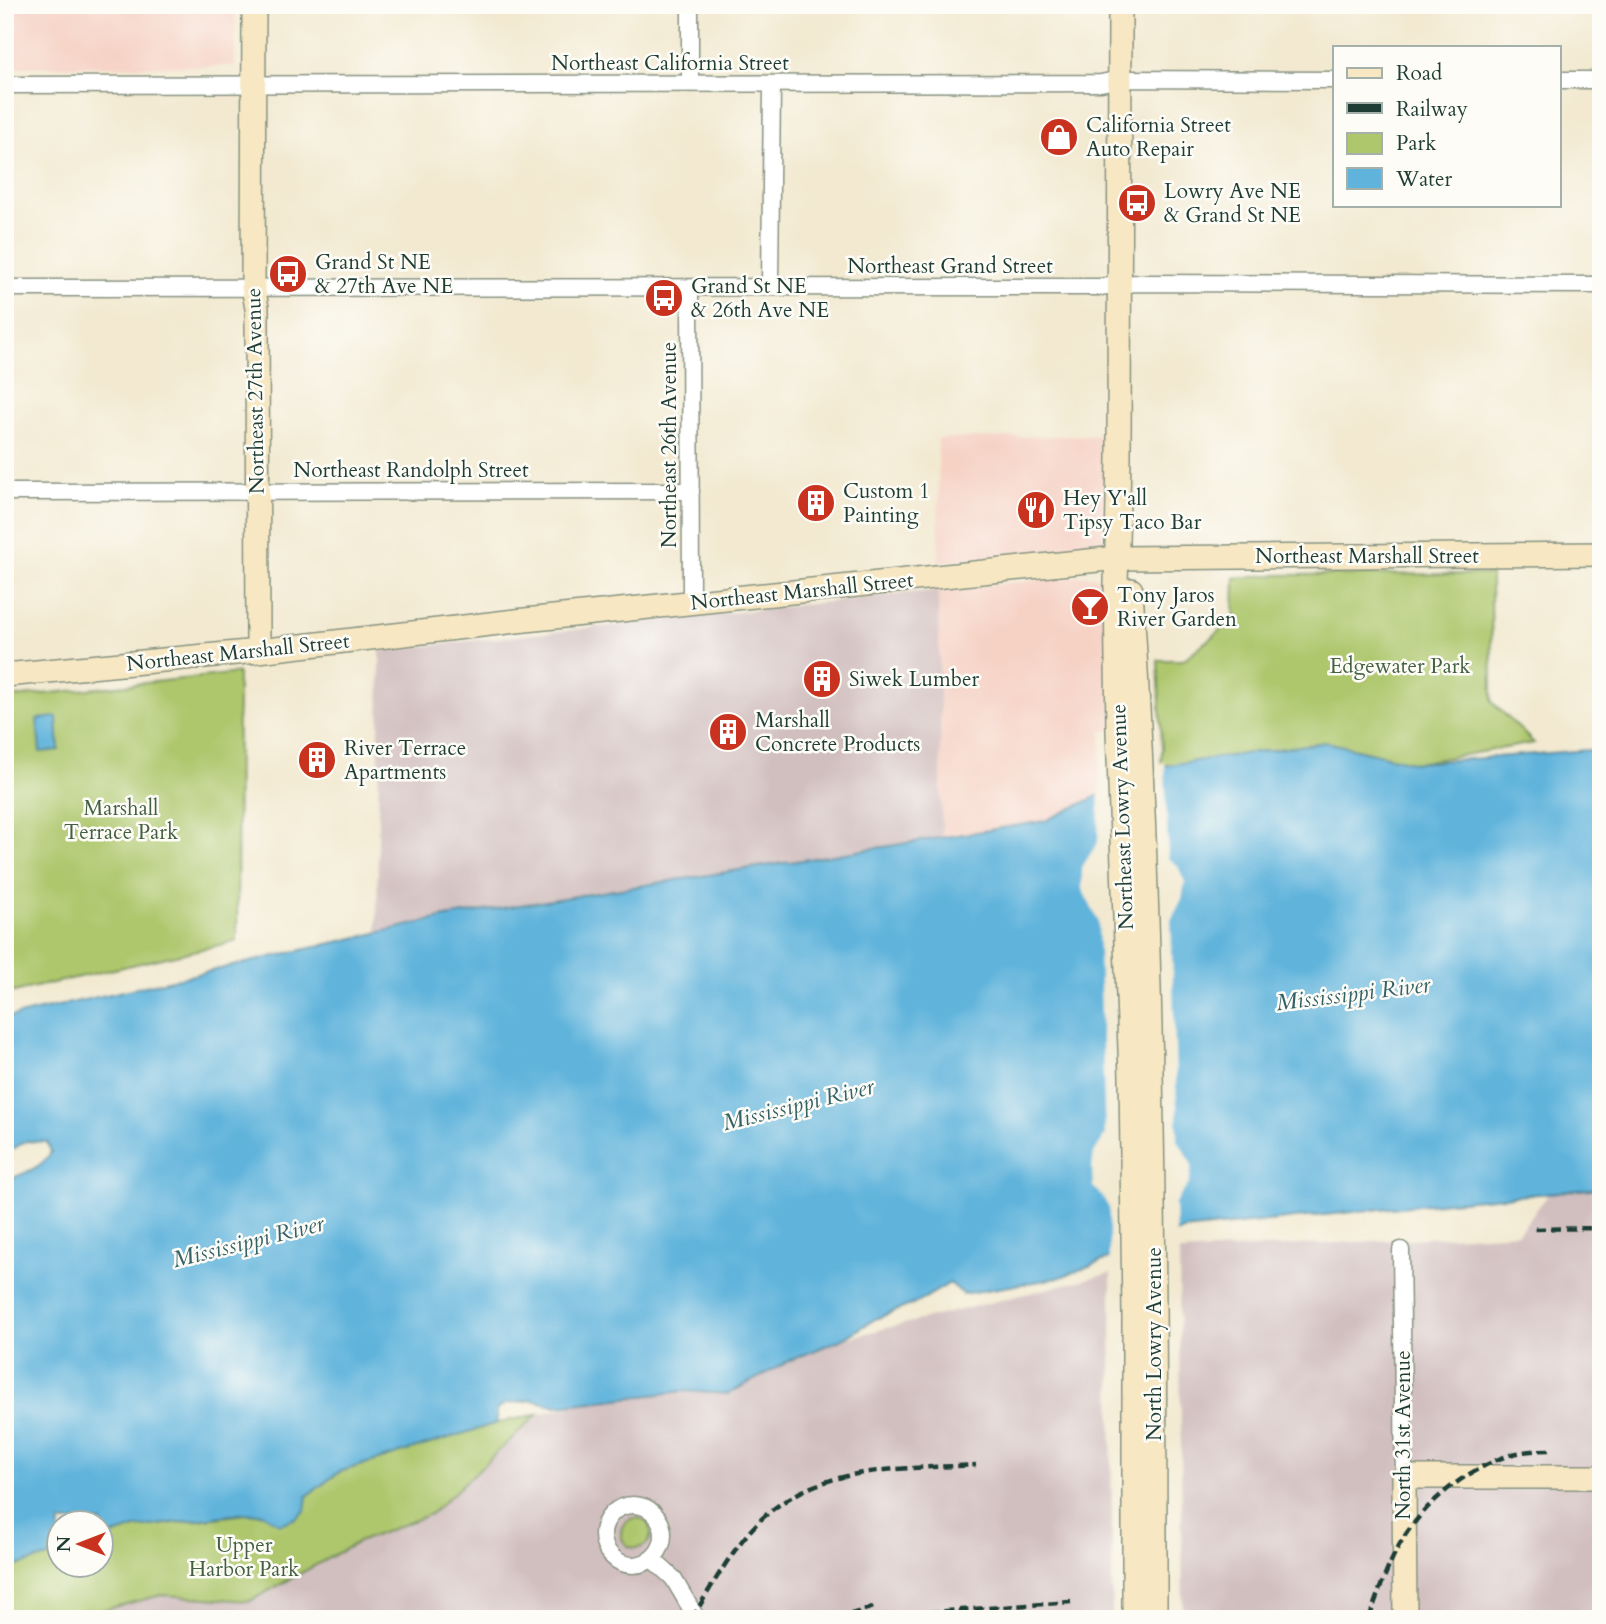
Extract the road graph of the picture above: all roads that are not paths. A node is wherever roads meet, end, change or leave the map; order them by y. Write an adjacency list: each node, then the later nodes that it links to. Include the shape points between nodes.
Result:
1 (254, 5): 11 (street, Northeast 27th Avenue)
2 (690, 5): 8 (street)
3 (1120, 5): 4 (street, Northeast Lowry Avenue)
4 (1120, 79): 5 (street, Northeast California Street); 9 (street, Northeast California Street, via 1101,83); 12 (street, Northeast Lowry Avenue)
5 (1333, 80)
6 (1560, 80): 7 (street)
7 (1601, 80)
8 (690, 83): 9 (street, Northeast California Street); 11 (street, Northeast California Street)
9 (772, 84): 14 (street)
10 (5, 85): 11 (street, Northeast California Street)
11 (255, 85): 15 (street, Northeast 27th Avenue)
12 (1119, 284): 13 (street, Northeast Grand Street); 14 (street, Northeast Grand Street); 22 (street, Northeast Lowry Avenue)
13 (1601, 285)
14 (770, 286): 17 (street, Northeast Grand Street)
15 (253, 287): 16 (street, Northeast Grand Street); 17 (street, Northeast Grand Street); 18 (street, Northeast 27th Avenue)
16 (5, 288)
17 (690, 288): 19 (street, Northeast 26th Avenue)
18 (258, 491): 19 (street, Northeast Randolph Street); 20 (street, Northeast Randolph Street); 24 (street, Northeast 27th Avenue)
19 (691, 491): 23 (street, Northeast 26th Avenue)
20 (5, 492)
21 (1601, 554): 22 (street, Northeast Marshall Street)
22 (1117, 558): 23 (street, Northeast Marshall Street); 26 (street, Northeast Lowry Avenue, via 1129,731)
23 (691, 603): 24 (street, Northeast Marshall Street)
24 (258, 651): 25 (street, Northeast Marshall Street)
25 (5, 674)
26 (1141, 1072): 32 (street, North Lowry Avenue); 33 (street, North Lowry Avenue, via 1155,1313)
27 (1401, 1250): 28 (street, North 31st Avenue)
28 (1405, 1477): 29 (street); 34 (street, North 31st Avenue)
29 (1601, 1477)
30 (652, 1559): 31 (street, via 673,1578)
31 (697, 1619)
32 (1134, 1619)
33 (1155, 1619)
34 (1405, 1619)

